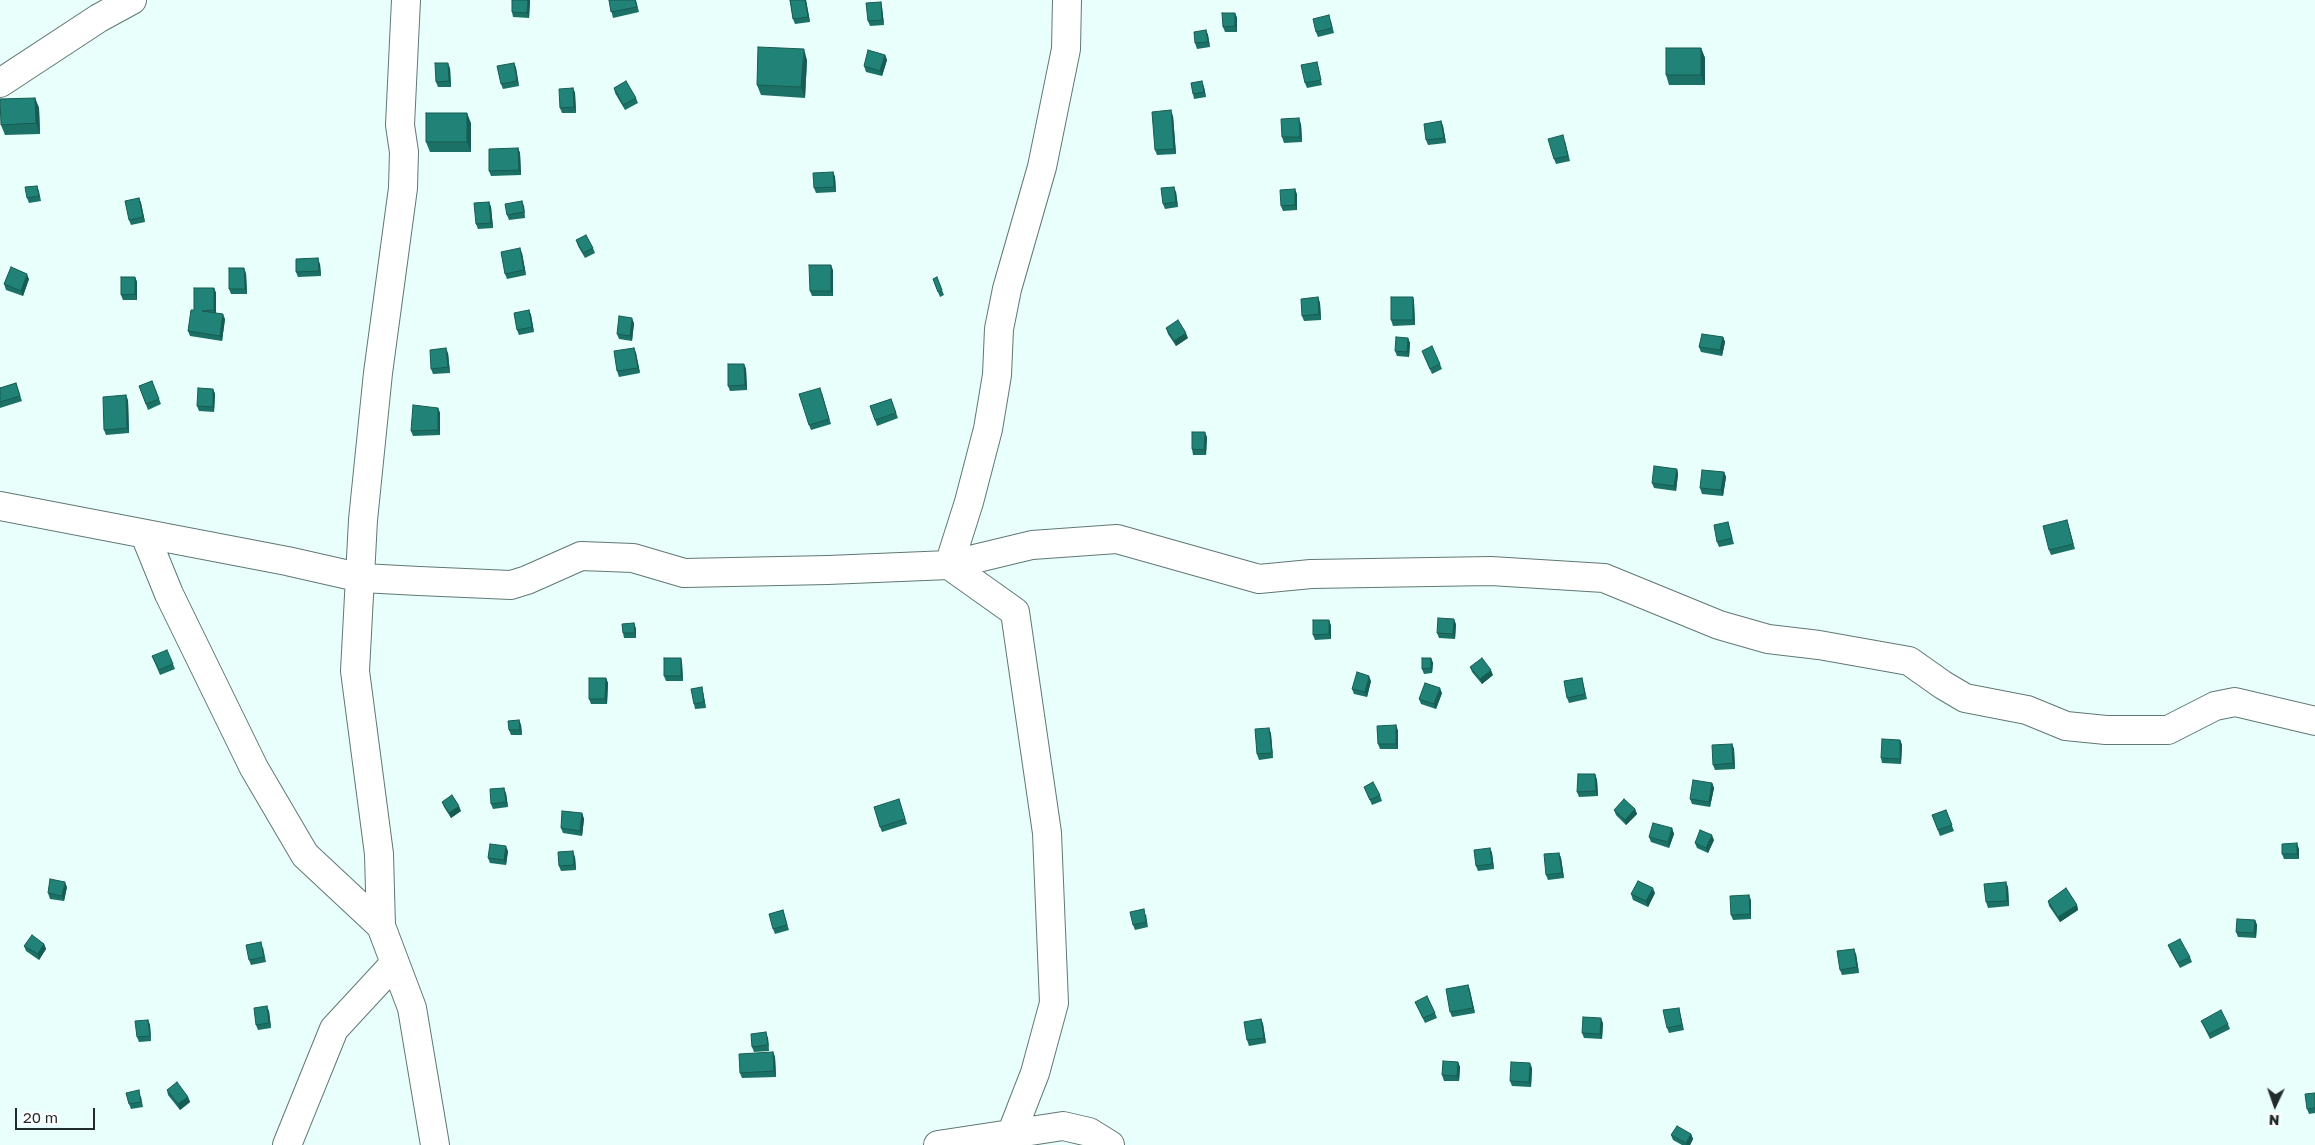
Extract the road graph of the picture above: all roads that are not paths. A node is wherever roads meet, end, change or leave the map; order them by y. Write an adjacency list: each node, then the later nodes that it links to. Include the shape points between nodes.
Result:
1 (132, 0): 4 (street)
2 (406, 0): 8 (street, via 400,125 404,152 403,188 378,373 363,520)
3 (1067, 0): 7 (street, via 1066,49 1042,167 1007,289 988,429)
4 (0, 83)
5 (0, 506): 6 (street)
6 (145, 535): 8 (street); 10 (street, via 169,594 254,768 305,855)
7 (949, 565): 8 (street, via 684,573 633,558 581,556 511,585); 9 (street, via 1032,545 1117,539 1258,579 1311,574 1482,571 1604,578 1719,625 1768,639 1910,661 1965,698 2027,710 2066,726 2168,730 2215,706 2235,702); 12 (street, via 1015,612 1047,834 1054,1004 1035,1073)
8 (362, 578): 10 (street, via 355,671 378,854)
9 (2315, 721)
10 (380, 926): 11 (street)
11 (395, 963): 13 (street, via 334,1029); 14 (street, via 412,1008)
12 (1010, 1139): 15 (street); 16 (street, via 1063,1126 1089,1132)
13 (288, 1145)
14 (435, 1145)
15 (938, 1145)
16 (1110, 1145)

